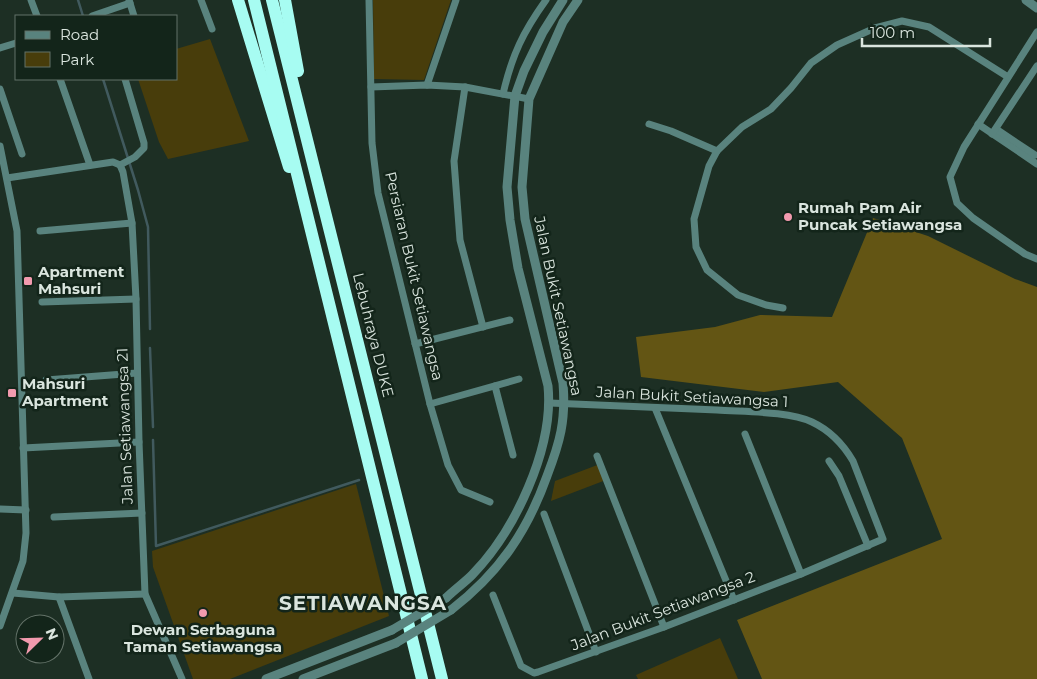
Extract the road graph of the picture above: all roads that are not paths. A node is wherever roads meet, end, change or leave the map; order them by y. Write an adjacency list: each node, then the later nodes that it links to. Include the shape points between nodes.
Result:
1 (31, 0): 16 (street)
2 (201, 0): 19 (street)
3 (231, 0): 23 (highway)
4 (238, 0): 23 (highway)
5 (254, 0): 46 (highway)
6 (272, 0): 45 (highway, Lebuhraya DUKE)
7 (285, 0): 45 (highway)
8 (368, 0): 30 (street, Persiaran Bukit Setiawangsa)
9 (456, 0): 28 (street)
10 (546, 0): 32 (street, via 527,27 513,57)
11 (563, 0): 33 (street, Jalan Bukit Setiawangsa, via 524,71)
12 (578, 0): 34 (street, Jalan Bukit Setiawangsa, via 563,22)
13 (1026, 0): 15 (street)
14 (130, 1): 17 (street); 18 (street)
15 (1037, 8)
16 (37, 15)
17 (96, 15)
18 (134, 15)
19 (212, 29)
20 (1037, 32): 25 (street)
21 (15, 42): 22 (street)
22 (0, 48)
23 (255, 57): 46 (highway, via 287,164)
24 (1037, 66): 37 (street)
25 (1008, 77): 36 (street); 39 (street, via 929,27 902,21 884,25 838,45 811,63 771,109 742,127)
26 (60, 80): 43 (street)
27 (125, 80): 42 (street, via 144,148)
28 (428, 85): 29 (street); 30 (street)
29 (465, 87): 32 (street); 54 (street, via 454,161 460,240)
30 (371, 88): 55 (street, Persiaran Bukit Setiawangsa, via 372,143 378,193)
31 (0, 89): 40 (street)
32 (503, 94): 33 (street)
33 (515, 96): 34 (street); 61 (street, Jalan Bukit Setiawangsa, via 507,187 510,220)
34 (530, 99): 62 (street, Jalan Bukit Setiawangsa, via 522,187 525,219 563,383)
35 (649, 124): 39 (street)
36 (978, 124): 37 (street); 49 (street, via 950,177 957,203 973,218)
37 (994, 131): 41 (street)
38 (0, 146): 44 (street)
39 (717, 151): 52 (street, via 709,166 694,219 696,247 707,270 738,295)
40 (22, 154)
41 (1035, 158)
42 (123, 164): 43 (street); 47 (street, Jalan Setiawangsa 21)
43 (90, 165): 44 (street)
44 (7, 178): 66 (street, via 17,231)
45 (320, 189): 92 (highway, Lebuhraya DUKE)
46 (304, 196): 91 (highway)
47 (132, 224): 48 (street); 50 (street, Jalan Setiawangsa 21)
48 (40, 231)
49 (1037, 259)
50 (136, 299): 51 (street); 56 (street, Jalan Setiawangsa 21)
51 (42, 302)
52 (783, 308)
53 (510, 320): 54 (street)
54 (483, 327): 55 (street)
55 (415, 344): 60 (street, Persiaran Bukit Setiawangsa)
56 (137, 373): 58 (street); 65 (street, Jalan Setiawangsa 21)
57 (519, 379): 59 (street)
58 (46, 380)
59 (495, 386): 60 (street); 67 (street)
60 (430, 404): 70 (street, Persiaran Bukit Setiawangsa, via 448,465 461,490)
61 (550, 404): 62 (street, Jalan Bukit Setiawangsa 1); 87 (street, Jalan Bukit Setiawangsa, bridge, via 540,455 521,501 504,535 472,575 446,598 392,630)
62 (564, 404): 63 (street, Jalan Bukit Setiawangsa 1); 90 (street, Jalan Bukit Setiawangsa, bridge, via 559,446 538,502 517,541 472,594 396,643)
63 (655, 408): 76 (street, Jalan Bukit Setiawangsa 1, via 791,416 811,422 846,449); 83 (street)
64 (745, 434): 78 (street)
65 (139, 442): 66 (street); 73 (street, Jalan Setiawangsa 21)
66 (23, 448): 72 (street)
67 (513, 455)
68 (597, 456): 85 (street)
69 (829, 461): 77 (street, via 839,476)
70 (490, 502)
71 (0, 510): 72 (street)
72 (26, 510): 79 (street, via 23,561)
73 (142, 513): 75 (street); 80 (street, Jalan Setiawangsa 21)
74 (544, 514): 86 (street)
75 (54, 517)
76 (883, 537): 77 (street, Jalan Bukit Setiawangsa 2)
77 (868, 546): 78 (street, Jalan Bukit Setiawangsa 2)
78 (801, 574): 83 (street, Jalan Bukit Setiawangsa 2)
79 (13, 593): 82 (street); 84 (street)
80 (145, 594): 82 (street); 89 (street, Jalan Setiawangsa 21)
81 (493, 596): 86 (street, Jalan Bukit Setiawangsa 2, via 523,668 534,673)
82 (59, 597): 88 (street)
83 (734, 600): 85 (street, Jalan Bukit Setiawangsa 2)
84 (0, 626)
85 (664, 627): 86 (street, Jalan Bukit Setiawangsa 2)
86 (596, 652)
87 (271, 678)
88 (89, 679)
89 (182, 679)
90 (303, 679)
91 (422, 679)
92 (442, 679)

